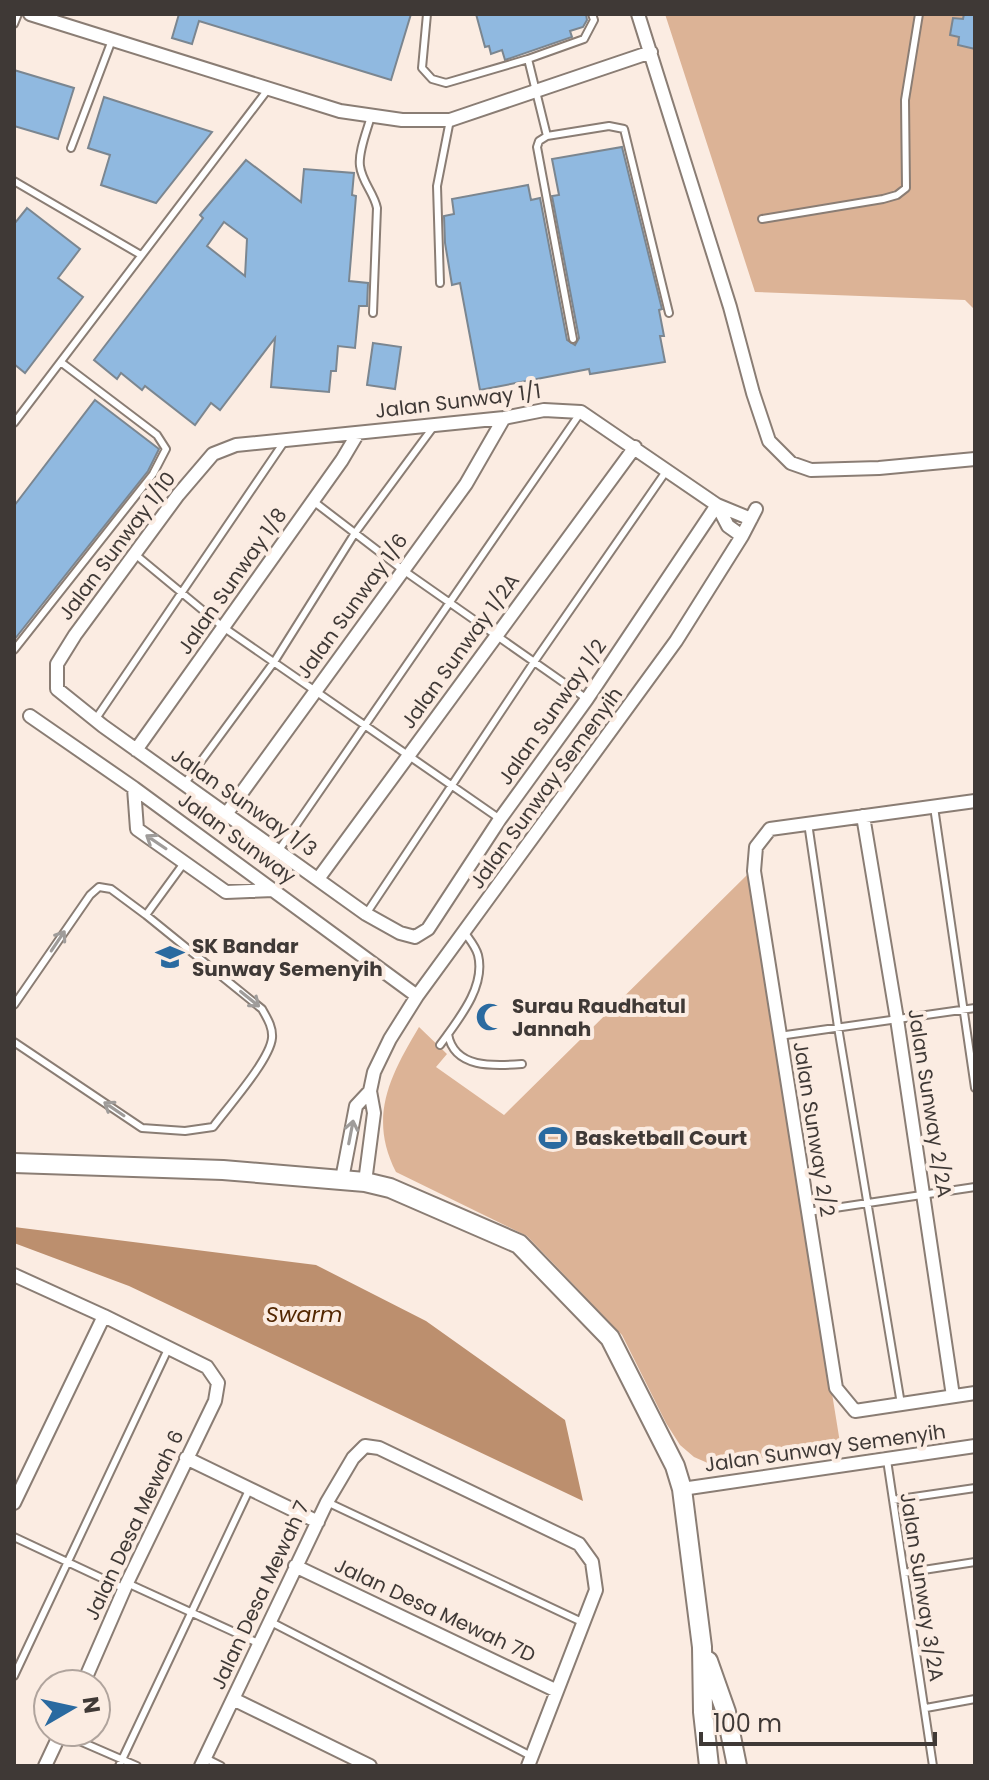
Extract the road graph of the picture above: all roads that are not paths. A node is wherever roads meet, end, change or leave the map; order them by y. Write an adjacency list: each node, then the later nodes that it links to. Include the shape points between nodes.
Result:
1 (18, 14): 7 (lane)
2 (30, 14): 8 (street)
3 (427, 14): 10 (lane, via 422,68 432,79 446,83)
4 (592, 14): 10 (lane, via 584,39)
5 (638, 14): 9 (street)
6 (919, 14): 18 (lane, via 905,100 906,188 883,199)
7 (14, 24)
8 (112, 40): 11 (street); 16 (lane)
9 (651, 52): 12 (street); 33 (street, via 769,441 791,463 811,470)
10 (528, 59): 12 (lane)
11 (269, 88): 13 (street); 19 (lane)
12 (537, 92): 14 (street); 15 (lane)
13 (371, 116): 14 (street); 21 (lane, via 359,165 377,208)
14 (450, 120): 20 (lane, via 437,186)
15 (547, 136): 22 (lane, via 609,126 624,129); 23 (lane, via 537,147)
16 (71, 148)
17 (14, 181): 19 (lane)
18 (762, 219)
19 (141, 255): 24 (lane)
20 (440, 283)
21 (373, 313)
22 (669, 313)
23 (573, 339)
24 (62, 363): 27 (lane); 45 (lane, via 157,435 166,449 153,474)
25 (581, 412): 26 (street, Jalan Sunway 1/1, via 544,410); 32 (street); 42 (lane)
26 (504, 418): 28 (street, Jalan Sunway 1/1); 40 (street, Jalan Sunway 1/6, via 466,484)
27 (14, 423)
28 (436, 424): 29 (street, Jalan Sunway 1/1); 37 (lane)
29 (358, 433): 30 (street, Jalan Sunway 1/1); 35 (street, Jalan Sunway 1/8)
30 (285, 440): 31 (street, Jalan Sunway 1/1); 41 (lane)
31 (236, 445): 39 (street, Jalan Sunway 1/10, via 213,454)
32 (635, 447): 34 (street); 44 (street, Jalan Sunway 1/2A)
33 (975, 459)
34 (668, 470): 36 (street); 47 (lane)
35 (313, 501): 37 (lane); 43 (street, Jalan Sunway 1/8)
36 (717, 505): 38 (street, via 728,526); 38 (street, Jalan Sunway Semenyih, via 753,514); 50 (street, Jalan Sunway 1/2)
37 (355, 533): 40 (lane); 46 (lane)
38 (742, 536): 71 (street, Jalan Sunway Semenyih, via 676,641)
39 (136, 555): 41 (lane); 48 (street, Jalan Sunway 1/10, via 57,664)
40 (403, 570): 42 (lane); 49 (street, Jalan Sunway 1/6)
41 (182, 592): 43 (lane); 52 (lane)
42 (449, 602): 44 (lane); 53 (lane)
43 (223, 627): 46 (lane); 54 (street, Jalan Sunway 1/8)
44 (497, 636): 47 (lane); 55 (street, Jalan Sunway 1/2A)
45 (14, 650)
46 (274, 662): 49 (lane); 56 (lane)
47 (534, 662): 50 (lane); 57 (lane)
48 (57, 689): 52 (street, Jalan Sunway 1/3)
49 (315, 691): 53 (lane); 61 (street, Jalan Sunway 1/6)
50 (587, 699): 63 (street, Jalan Sunway 1/2)
51 (30, 716): 58 (street, Jalan Sunway)
52 (95, 720): 54 (street, Jalan Sunway 1/3)
53 (364, 725): 55 (lane); 65 (lane)
54 (136, 750): 56 (street, Jalan Sunway 1/3)
55 (408, 756): 57 (lane); 67 (street, Jalan Sunway 1/2A)
56 (185, 783): 61 (street, Jalan Sunway 1/3)
57 (451, 786): 63 (lane); 69 (lane)
58 (134, 788): 66 (street, one-way to 58, via 137,829); 68 (street, Jalan Sunway)
59 (975, 801): 60 (street)
60 (934, 807): 62 (street); 76 (lane)
61 (227, 813): 65 (street, Jalan Sunway 1/3)
62 (863, 816): 64 (street); 77 (street, Jalan Sunway 2/2A)
63 (500, 819): 72 (street, Jalan Sunway 1/2, via 428,929)
64 (808, 823): 78 (lane); 80 (street, Jalan Sunway 2/2, via 770,829 756,847 754,871)
65 (279, 850): 67 (street, Jalan Sunway 1/3)
66 (185, 861): 68 (street, via 226,892); 70 (lane)
67 (318, 879): 69 (street, Jalan Sunway 1/3)
68 (274, 890): 73 (street, Jalan Sunway)
69 (366, 914): 72 (street, Jalan Sunway 1/3)
70 (146, 915): 74 (lane, one-way to 70, via 99,887 111,889); 81 (lane, one-way to 81, via 262,1009 270,1023 266,1056 213,1127 142,1128)
71 (465, 933): 73 (street, Jalan Sunway Semenyih); 79 (lane, via 477,951 478,984)
72 (415, 937)
73 (417, 996): 85 (street, Jalan Sunway Semenyih, via 390,1039)
74 (14, 1005)
75 (975, 1008): 76 (lane)
76 (964, 1009): 77 (lane); 84 (lane)
77 (897, 1019): 78 (lane); 90 (street, Jalan Sunway 2/2A)
78 (838, 1027): 80 (lane); 91 (lane)
79 (448, 1034): 82 (lane); 83 (lane, via 455,1053 478,1064)
80 (779, 1036): 92 (street, Jalan Sunway 2/2)
81 (14, 1042)
82 (440, 1045)
83 (522, 1064)
84 (975, 1088)
85 (370, 1091): 87 (street, Jalan Sunway Semenyih, one-way to 85, via 356,1106); 88 (street, Jalan Sunway Semenyih, via 374,1113)
86 (14, 1163): 87 (street)
87 (342, 1179): 88 (street)
88 (365, 1182): 104 (street, via 519,1244 610,1338)
89 (975, 1187): 90 (lane)
90 (924, 1195): 91 (lane); 97 (street, Jalan Sunway 2/2A)
91 (869, 1203): 92 (lane); 98 (lane)
92 (807, 1212): 98 (street, Jalan Sunway 2/2, via 836,1388 855,1411)
93 (14, 1275): 94 (street)
94 (104, 1316): 95 (street); 107 (street)
95 (169, 1347): 100 (street, Jalan Desa Mewah 6, via 207,1367 218,1383 215,1401); 110 (lane)
96 (975, 1393): 97 (street)
97 (953, 1396): 98 (street)
98 (901, 1405)
99 (975, 1446): 101 (street, Jalan Sunway Semenyih)
100 (186, 1458): 102 (street); 114 (street, Jalan Desa Mewah 6)
101 (887, 1460): 104 (street, Jalan Sunway Semenyih); 105 (lane, Jalan Sunway 3/2A)
102 (250, 1488): 108 (street); 115 (lane)
103 (975, 1488): 105 (lane)
104 (682, 1489): 119 (street)
105 (893, 1500): 113 (lane, Jalan Sunway 3/2A)
106 (327, 1502): 108 (street, Jalan Desa Mewah 7); 117 (lane); 117 (street, Jalan Desa Mewah 7, via 353,1458 365,1446 379,1448 579,1544 592,1562 596,1590)
107 (14, 1503)
108 (318, 1522): 112 (street, Jalan Desa Mewah 7)
109 (14, 1537): 110 (lane)
110 (67, 1561): 114 (lane); 121 (lane)
111 (975, 1562): 113 (lane)
112 (295, 1566): 116 (street, Jalan Desa Mewah 7); 122 (street, Jalan Desa Mewah 7D)
113 (904, 1573): 125 (lane, Jalan Sunway 3/2A)
114 (126, 1586): 115 (lane); 120 (street, Jalan Desa Mewah 6)
115 (191, 1611): 118 (lane); 129 (lane)
116 (271, 1622): 118 (street, Jalan Desa Mewah 7); 127 (lane)
117 (584, 1623): 122 (street)
118 (259, 1643): 123 (street, Jalan Desa Mewah 7)
119 (702, 1647): 133 (street); 134 (street, via 726,1712)
120 (90, 1668)
121 (14, 1676)
122 (557, 1691): 127 (street)
123 (233, 1699): 128 (street, Jalan Desa Mewah 7); 132 (street)
124 (975, 1699): 125 (lane)
125 (926, 1708): 135 (lane, Jalan Sunway 3/2A)
126 (92, 1748): 129 (lane)
127 (530, 1761)
128 (203, 1762): 131 (lane)
129 (121, 1763): 130 (lane)
130 (137, 1766)
131 (221, 1766)
132 (370, 1766)
133 (709, 1766)
134 (737, 1766)
135 (933, 1766)

